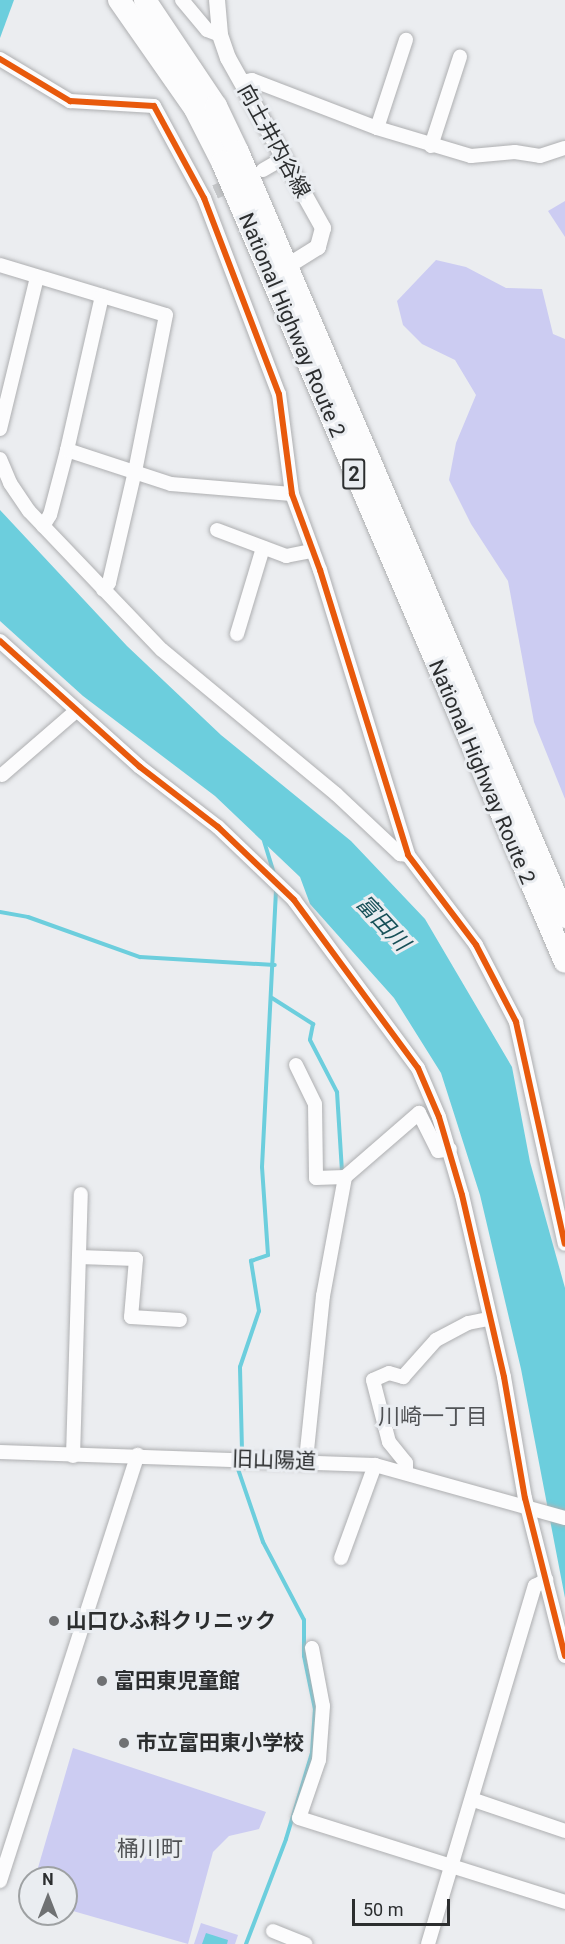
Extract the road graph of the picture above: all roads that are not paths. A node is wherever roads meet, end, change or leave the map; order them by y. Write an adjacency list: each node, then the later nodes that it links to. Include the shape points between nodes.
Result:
1 (119, 0): 35 (highway, National Highway Route 2 / 2, via 195,109 222,162)
2 (145, 0): 16 (highway, National Highway Route 2 / 2, via 216,106)
3 (182, 0): 5 (street, via 207,30)
4 (217, 0): 5 (street, 向土井内谷線)
5 (220, 34): 9 (street, 向土井内谷線)
6 (406, 40): 10 (street)
7 (460, 57): 11 (street)
8 (2, 60): 23 (street, via 70,101 98,106 154,106 209,195 279,394)
9 (241, 82): 10 (street, via 252,80); 13 (street, 向土井内谷線)
10 (377, 128): 11 (street)
11 (431, 146): 12 (street, via 471,156 514,152 540,156)
12 (565, 148)
13 (284, 158): 14 (street); 16 (street, 向土井内谷線, via 323,228 318,247)
14 (263, 170)
15 (0, 265): 17 (street)
16 (289, 265): 34 (highway, National Highway Route 2 / 2)
17 (37, 277): 18 (street); 19 (street)
18 (102, 296): 20 (street); 22 (street, via 166,315)
19 (0, 429)
20 (67, 450): 22 (street); 24 (street, via 50,515)
21 (0, 459): 24 (street, via 10,483)
22 (135, 471): 23 (street, via 171,484); 28 (street, via 109,583)
23 (292, 494): 27 (street)
24 (43, 526): 28 (street)
25 (217, 530): 26 (street)
26 (263, 548): 27 (street, via 286,556); 29 (street)
27 (311, 551): 33 (street)
28 (104, 590): 33 (street, via 162,650 336,794 400,854)
29 (237, 634)
30 (0, 641): 31 (street)
31 (77, 710): 32 (street); 37 (street, via 140,767 218,827 294,900 418,1068)
32 (2, 775)
33 (408, 855): 39 (street, via 476,945 516,1022)
34 (565, 917)
35 (565, 962)
36 (296, 1065): 38 (street, via 315,1104 316,1178)
37 (450, 1149): 38 (street, via 438,1151 419,1113); 43 (street)
38 (345, 1177): 48 (street, via 323,1296)
39 (559, 1184): 41 (street)
40 (81, 1194): 42 (street)
41 (565, 1244)
42 (79, 1257): 44 (street, via 136,1259 132,1317); 47 (street)
43 (489, 1319): 50 (street, via 468,1323 436,1340 403,1377 389,1373 373,1380 389,1442 406,1463); 51 (street)
44 (180, 1320)
45 (0, 1452): 47 (street, 旧山陽道)
46 (138, 1455): 47 (street, 旧山陽道); 48 (street, 旧山陽道); 60 (street)
47 (74, 1456)
48 (306, 1460): 49 (street, 旧山陽道)
49 (375, 1465): 50 (street, 旧山陽道); 53 (street)
50 (405, 1472): 51 (street, 旧山陽道)
51 (535, 1509): 52 (street, 旧山陽道); 54 (street)
52 (565, 1518)
53 (341, 1558)
54 (546, 1580): 56 (street); 57 (street, via 535,1586)
55 (312, 1648): 59 (street, via 322,1716 318,1760 299,1818)
56 (565, 1656)
57 (474, 1800): 58 (street); 59 (street)
58 (565, 1831)
59 (452, 1865): 61 (street); 64 (street)
60 (0, 1881)
61 (565, 1902)
62 (273, 1931): 63 (street)
63 (306, 1944)
64 (428, 1944)

